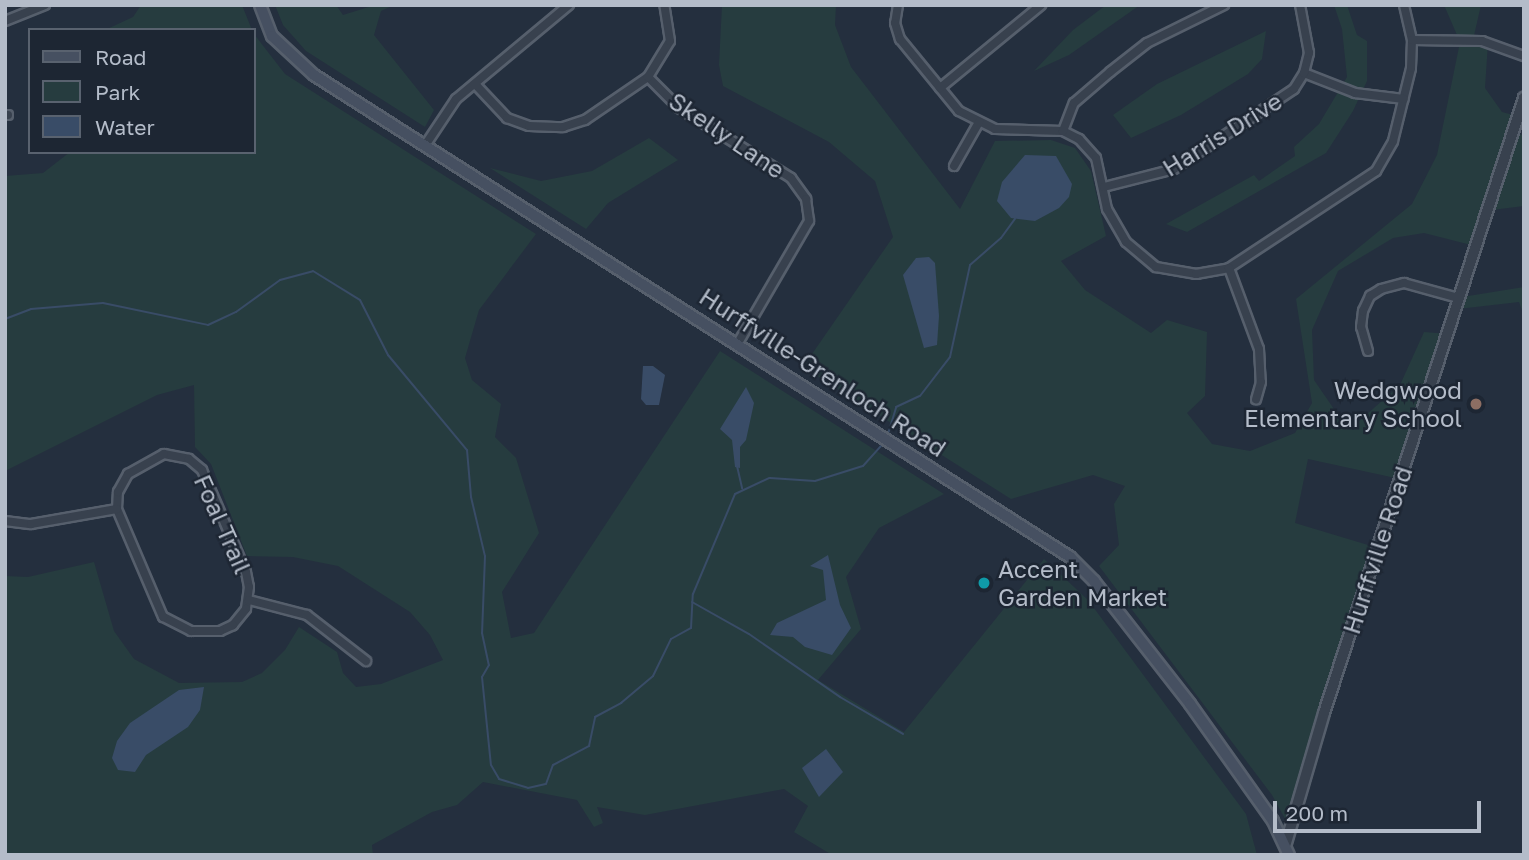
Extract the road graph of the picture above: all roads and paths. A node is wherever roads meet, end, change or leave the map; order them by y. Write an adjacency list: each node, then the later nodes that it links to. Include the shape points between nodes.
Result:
1 (45, 5): 10 (street)
2 (260, 5): 21 (main road, Hurffville-Grenloch Road, via 272,36 296,61)
3 (569, 5): 15 (street)
4 (664, 5): 14 (street, via 670,41)
5 (898, 5): 16 (street, via 895,23 900,39)
6 (1041, 5): 16 (street)
7 (1224, 5): 20 (street, via 1147,43 1074,103)
8 (1300, 5): 13 (street, Harris Drive, via 1308,33)
9 (1404, 5): 11 (street)
10 (5, 21)
11 (1412, 40): 12 (street, via 1482,41); 18 (street)
12 (1524, 56)
13 (1304, 73): 18 (street, via 1354,93); 23 (street, Harris Drive, via 1279,102 1174,169)
14 (648, 77): 15 (street, via 585,120 548,129 508,118); 26 (street, Skelly Lane, via 679,108 791,178 806,198 809,221)
15 (475, 84): 21 (street, via 456,99)
16 (940, 89): 19 (street, via 959,111)
17 (1524, 98): 25 (street, Hurffville Road)
18 (1404, 99): 24 (street, via 1393,142 1376,171)
19 (979, 122): 20 (street, via 995,129); 22 (street)
20 (1063, 131): 23 (street, via 1079,139 1096,158)
21 (426, 144): 26 (main road, Hurffville-Grenloch Road)
22 (954, 166)
23 (1104, 187): 24 (street, via 1114,226 1138,255 1156,267 1196,274)
24 (1229, 268): 28 (street, via 1259,349 1261,382)
25 (1458, 298): 27 (street, via 1404,283 1381,289 1370,296 1363,311 1361,327); 33 (street, Hurffville Road)
26 (738, 343): 33 (main road, Hurffville-Grenloch Road, via 1070,557 1177,687)
27 (1368, 351)
28 (1255, 399)
29 (117, 509): 30 (street, via 30,524); 31 (street, Foal Trail, via 155,605 169,623 199,633 220,631 241,617); 31 (street, Foal Trail, via 120,486 132,469 164,454 194,462 207,480 243,565)
30 (5, 521)
31 (249, 600): 32 (street, via 307,615)
32 (366, 661)
33 (1287, 849)

